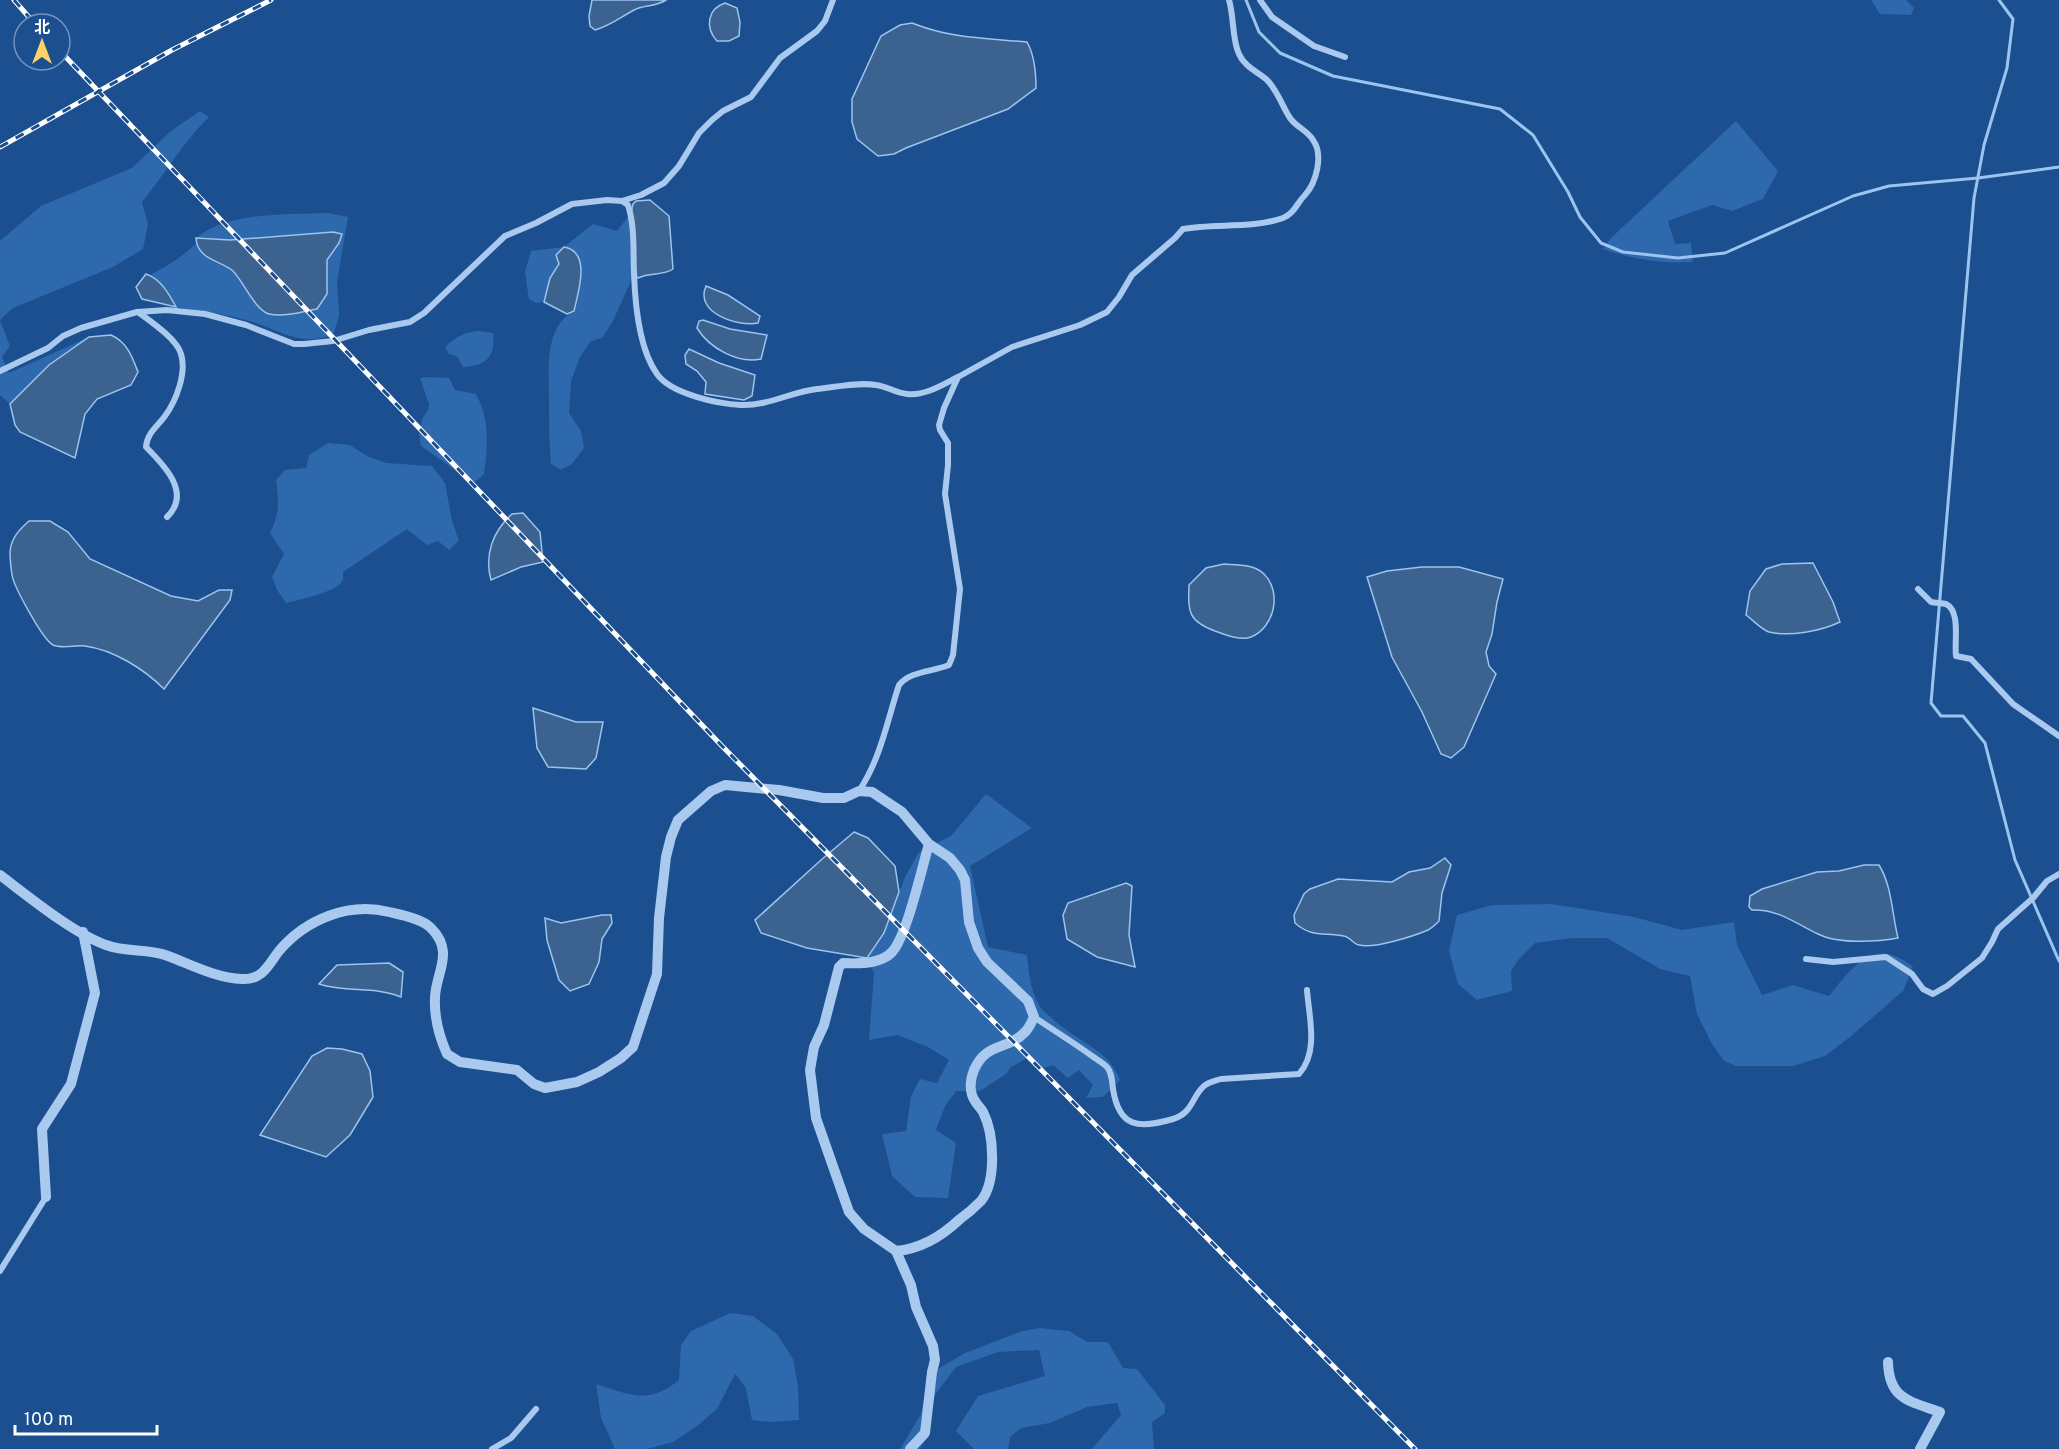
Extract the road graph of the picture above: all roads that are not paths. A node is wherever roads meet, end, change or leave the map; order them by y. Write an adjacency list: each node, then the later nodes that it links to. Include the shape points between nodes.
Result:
1 (833, 0): 5 (street, via 817,31 780,58 751,97 712,120 672,176 652,190)
2 (1230, 0): 8 (street, via 1239,54 1247,66 1273,87 1293,122 1314,140 1318,153 1312,184 1293,213 1270,222 1183,229 1132,275 1107,312 1012,347)
3 (1260, 0): 4 (street, via 1272,17 1314,46)
4 (1345, 57)
5 (622, 201): 6 (street, via 572,204 505,236 410,322 333,341 294,344 205,314); 8 (street, via 631,213 639,328 658,376 679,391 742,405 858,384 920,393)
6 (137, 312): 7 (street, via 81,328); 9 (street, via 166,335 181,354 182,374 174,400 150,434 146,447 165,466 177,487 178,499)
7 (0, 371)
8 (958, 377): 12 (street, via 939,425 948,443 945,494 960,589 953,655 949,665 904,678 899,685 878,754)
9 (167, 517)
10 (1918, 589): 11 (street, via 1931,602 1950,607 1956,619 1956,656 1971,659 2013,704)
11 (2059, 736)
12 (859, 791): 13 (street, via 872,792 902,812); 16 (street, via 844,798 823,798 725,785 711,790 678,820 666,858 657,974 633,1047 599,1072 561,1086 545,1088 517,1070 460,1062 447,1054 438,1027 435,995 444,964 442,945 431,928 401,914 359,908 337,913 291,939 265,972 242,979 189,966 152,951 105,945)
13 (928, 844): 19 (street, via 950,858 960,870 966,880 969,922 978,948 987,962 1028,1001); 21 (street, via 902,933 892,952 879,960 843,963 839,967 810,1070 816,1118 849,1212 864,1229)
14 (2059, 874): 17 (street, via 1998,929 1982,958 1933,994 1886,957 1833,962)
15 (0, 875): 16 (street)
16 (83, 932): 20 (street, via 95,993 71,1084 42,1129)
17 (1806, 959)
18 (1307, 990): 19 (street, via 1311,1052 1299,1074 1208,1083 1187,1111 1156,1123 1127,1121 1119,1113 1107,1067)
19 (1034, 1017): 21 (street, via 1023,1035 994,1048 974,1071 970,1087 989,1130 992,1162 990,1181 982,1199 932,1240)
20 (46, 1197): 22 (street)
21 (896, 1251): 26 (street, via 935,1360 925,1433)
22 (0, 1271)
23 (1888, 1362): 27 (street, via 1888,1378 1899,1395 1940,1412)
24 (536, 1409): 25 (street, via 511,1438)
25 (492, 1449)
26 (910, 1449)
27 (1920, 1449)

